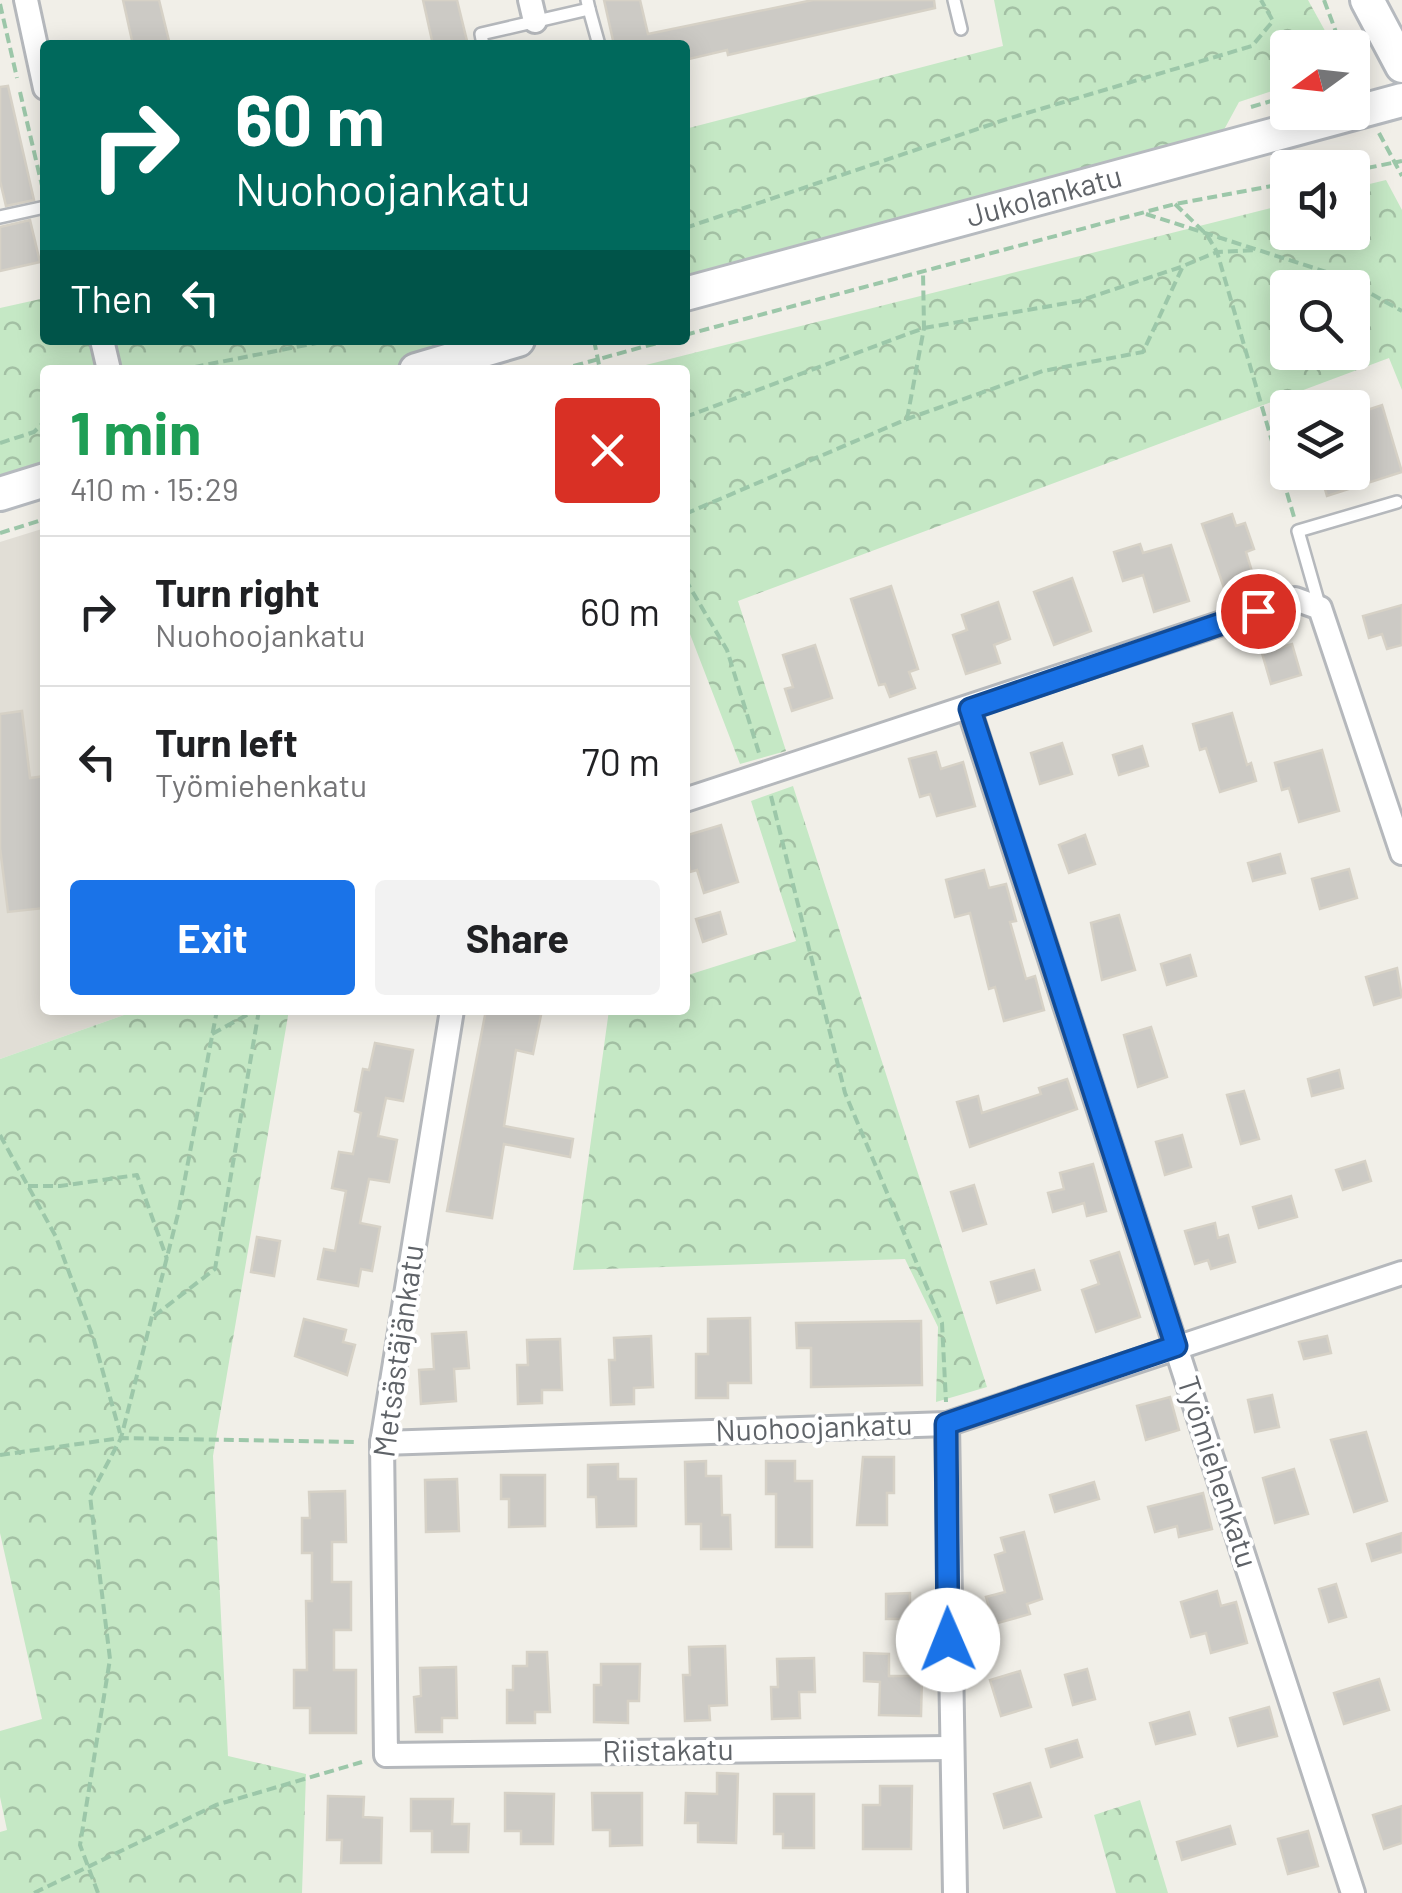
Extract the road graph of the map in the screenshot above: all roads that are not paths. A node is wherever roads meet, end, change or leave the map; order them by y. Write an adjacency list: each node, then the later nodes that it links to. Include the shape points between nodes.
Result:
1 (26, 0): 9 (street)
2 (954, 0): 6 (lane)
3 (1367, 0): 10 (main road)
4 (588, 5): 5 (lane); 8 (lane)
5 (532, 10): 7 (lane, via 481,34)
6 (962, 30)
7 (482, 40)
8 (597, 40)
9 (40, 65)
10 (1402, 66)
11 (1402, 100): 14 (main road, Jukolankatu)
12 (40, 205): 13 (lane)
13 (0, 217)
14 (690, 293)
15 (501, 345): 16 (main road)
16 (433, 365)
17 (40, 482): 18 (main road)
18 (0, 494)
19 (1397, 502): 20 (lane, via 1298,531)
20 (1320, 608): 21 (street, via 1294,599); 23 (street)
21 (970, 709): 22 (street); 26 (street, Työmiehenkatu)
22 (690, 798)
23 (1402, 853)
24 (451, 1015): 28 (street, Metsästäjänkatu)
25 (1402, 1272): 26 (street, Nuohoojankatu)
26 (1176, 1346): 27 (street, Nuohoojankatu); 32 (street, Työmiehenkatu)
27 (946, 1424): 28 (street, Nuohoojankatu); 29 (street)
28 (382, 1443): 30 (street, Metsästäjänkatu)
29 (949, 1748): 30 (street, Riistakatu); 31 (street)
30 (386, 1755)
31 (955, 1893)
32 (1354, 1893)

